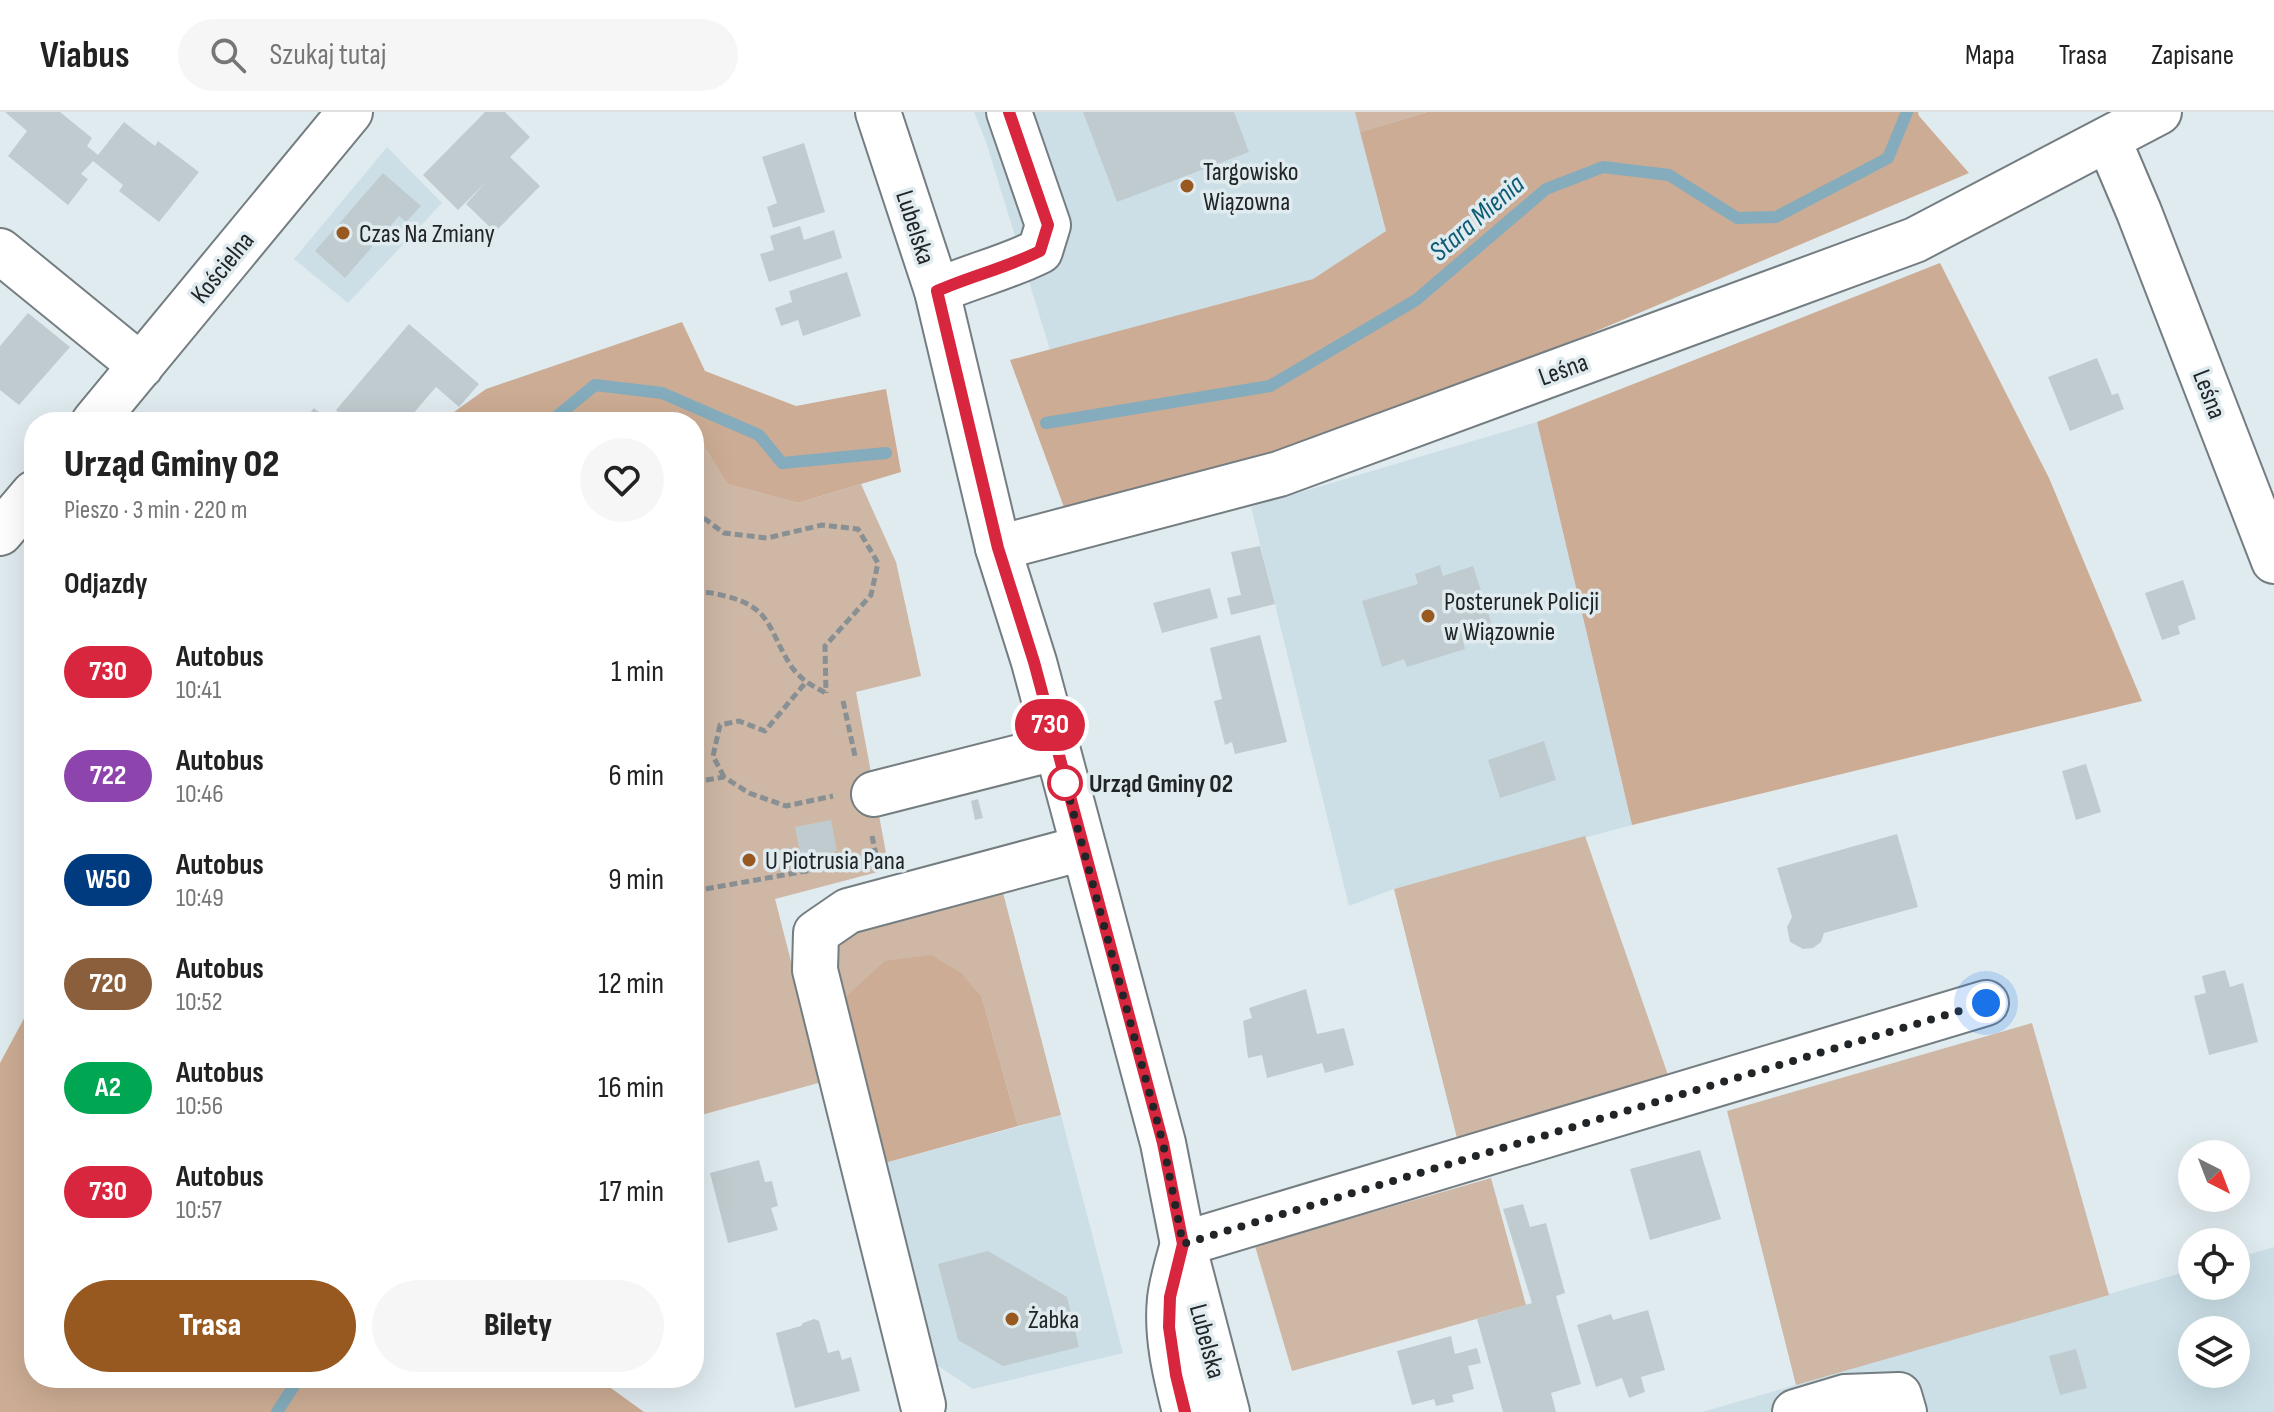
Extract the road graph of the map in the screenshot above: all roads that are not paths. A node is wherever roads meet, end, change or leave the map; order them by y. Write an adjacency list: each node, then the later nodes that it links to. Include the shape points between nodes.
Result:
1 (350, 112): 8 (street, Kościelna)
2 (878, 112): 7 (street, Lubelska)
3 (1009, 112): 7 (street, via 1048,225 1040,251)
4 (2158, 112): 5 (street, Leśna)
5 (2108, 139): 12 (street, Leśna, via 1915,240 1293,469); 13 (street, Leśna)
6 (0, 251): 8 (street)
7 (937, 291): 12 (street, Lubelska)
8 (141, 366): 9 (street, Kościelna)
9 (102, 412)
10 (24, 505): 11 (street)
11 (0, 533)
12 (998, 548): 14 (street, Lubelska)
13 (2274, 561)
14 (1055, 748): 15 (street); 16 (street, Lubelska)
15 (874, 794)
16 (1083, 848): 18 (street, Lubelska, via 1163,1143); 19 (street, via 848,911 816,933 815,970)
17 (1986, 1003): 18 (street)
18 (1183, 1244): 20 (street, via 1170,1297 1169,1327); 21 (street, Lubelska)
19 (923, 1405)
20 (1185, 1412)
21 (1227, 1412)
22 (1795, 1412): 23 (street, via 1845,1397 1899,1395)
23 (1904, 1412)

